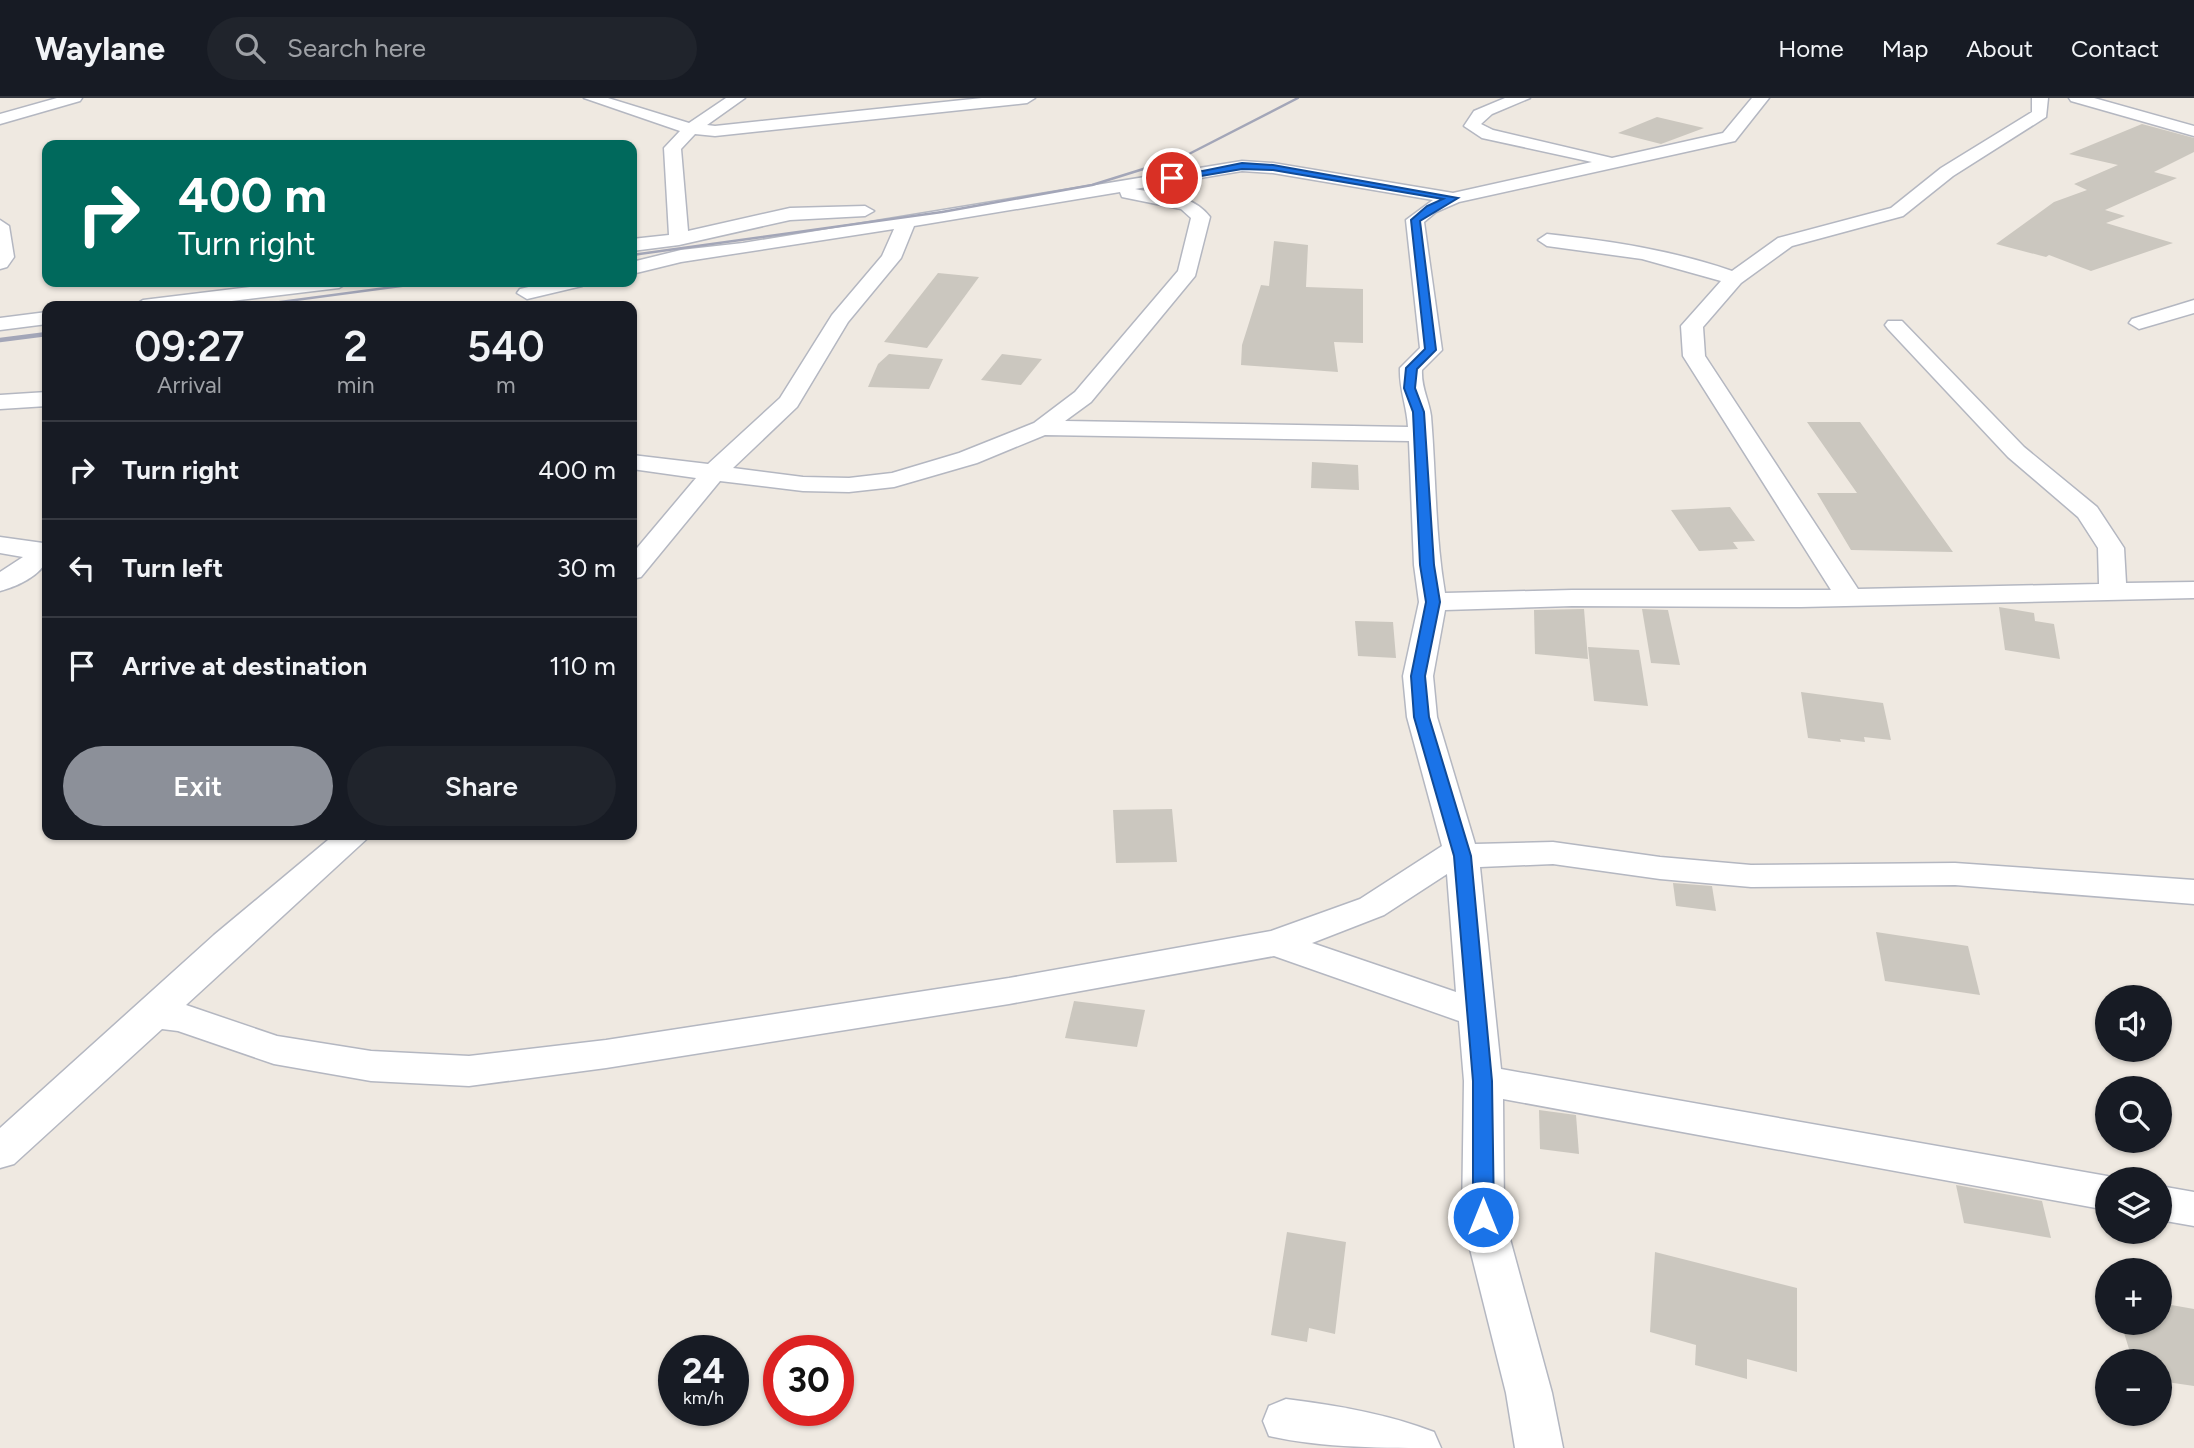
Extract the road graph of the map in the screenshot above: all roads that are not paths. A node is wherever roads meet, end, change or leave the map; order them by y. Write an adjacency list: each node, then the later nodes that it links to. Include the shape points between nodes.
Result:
1 (74, 98): 9 (street)
2 (592, 98): 10 (street)
3 (737, 98): 10 (street)
4 (1027, 98): 10 (street, via 715,131)
5 (1522, 98): 12 (street, via 1488,109 1472,126 1488,134)
6 (1761, 98): 12 (street, via 1751,107 1744,125 1729,137)
7 (2040, 98): 23 (street, via 2040,114 1947,172 1897,212 1785,242)
8 (2077, 98): 11 (street)
9 (0, 119)
10 (691, 128): 18 (street, via 672,148)
11 (2194, 131)
12 (1613, 163): 14 (street)
13 (1113, 190): 14 (street, via 1242,166 1273,167); 16 (street); 35 (street, via 1187,205 1202,217 1188,272 1083,397)
14 (1453, 198): 36 (street, via 1415,220 1431,350 1411,368 1410,388 1419,412)
15 (878, 210): 18 (street, via 790,214)
16 (906, 223): 22 (street, via 681,256); 38 (street, via 891,258 839,319 789,402)
17 (0, 226): 21 (street, via 4,257)
18 (680, 239): 20 (street)
19 (1547, 240): 23 (street, via 1624,248 1694,264)
20 (637, 244)
21 (0, 262)
22 (637, 267)
23 (1734, 279): 44 (street, via 1692,326 1694,356)
24 (298, 287): 27 (street)
25 (553, 287): 26 (street)
26 (527, 293)
27 (184, 301)
28 (2194, 306): 30 (street)
29 (42, 319): 31 (street)
30 (2138, 323)
31 (0, 324)
32 (1895, 325): 43 (street, via 2016,452 2088,512 2112,548)
33 (42, 400): 34 (street)
34 (0, 402)
35 (1042, 428): 36 (street); 38 (street, via 968,458 894,480 803,484)
36 (1420, 434): 45 (street)
37 (637, 462): 38 (street)
38 (712, 474): 40 (street)
39 (0, 545): 41 (street, via 34,549 36,557 29,567)
40 (637, 565)
41 (0, 583)
42 (2194, 590): 43 (street)
43 (2113, 591): 44 (street)
44 (1849, 597): 45 (street)
45 (1433, 602): 47 (street, via 1418,676 1422,717)
46 (349, 840): 51 (street, via 227,944)
47 (1461, 853): 48 (street, via 1553,853 1751,876 1955,874); 49 (street, via 1372,906); 50 (street)
48 (2194, 892)
49 (1275, 943): 50 (street); 51 (street, via 606,1055 469,1071 371,1066 274,1050 181,1017)
50 (1476, 1013): 52 (street)
51 (154, 1014): 53 (street)
52 (1483, 1081): 54 (street); 59 (street, via 1483,1217)
53 (0, 1152)
54 (2095, 1191)
55 (2172, 1205): 56 (street)
56 (2194, 1209)
57 (1286, 1421): 58 (street)
58 (1417, 1448)
59 (1539, 1448)

